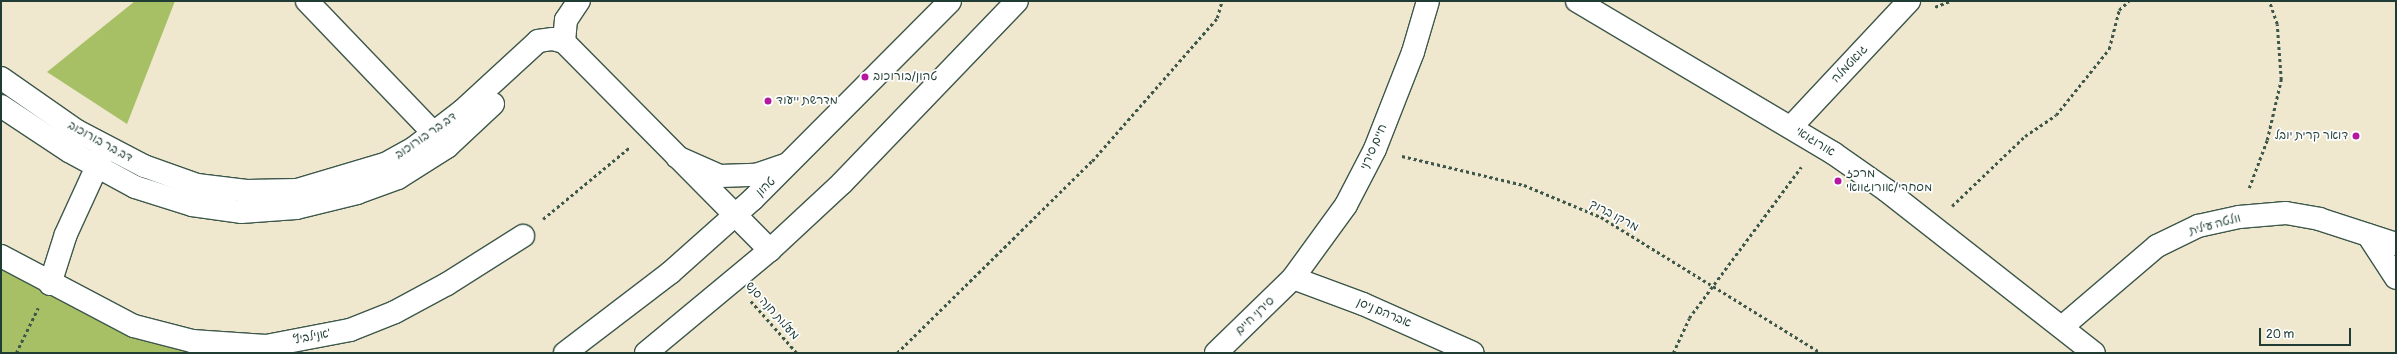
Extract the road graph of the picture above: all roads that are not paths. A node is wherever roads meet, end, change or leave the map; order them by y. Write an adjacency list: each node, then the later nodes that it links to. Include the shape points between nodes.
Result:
1 (307, 1): 12 (street)
2 (579, 1): 8 (street, via 566,20)
3 (950, 1): 15 (street, טהון)
4 (1017, 1): 21 (street, via 920,105)
5 (1428, 1): 23 (street, חיים סירני, via 1413,52 1375,149 1346,205)
6 (1577, 1): 11 (street, אורוגואי)
7 (1909, 1): 11 (street, גואטמלה)
8 (564, 42): 12 (street, דב בר בורוכוב, via 538,41); 14 (street)
9 (1, 78): 13 (street, דב בר בורוכוב, via 77,131)
10 (1, 106): 16 (street)
11 (1791, 127): 26 (street, אורוגואי, via 1934,227)
12 (440, 140): 13 (street, דב בר בורוכוב, via 385,164 297,190 247,191 197,185 144,166); 16 (street, via 398,178 357,193 296,208 241,212 192,205 135,187)
13 (106, 146): 16 (street)
14 (677, 157): 15 (street, via 705,172 739,177 756,175); 17 (street)
15 (795, 160): 17 (street, טהון)
16 (97, 166): 25 (street, via 66,234)
17 (735, 216): 21 (street); 27 (street, טהון, via 670,273)
18 (2368, 235): 20 (street, וולטה עילית); 24 (street); 26 (street, וולטה עילית, via 2286,213 2239,217 2198,226 2157,246)
19 (523, 236): 25 (street, אנילביץ', via 447,284 395,312 350,330 266,346 192,341 134,326)
20 (2396, 244)
21 (770, 250): 28 (street)
22 (1, 256): 25 (street, אנילביץ')
23 (1293, 278): 29 (street, סירני חיים); 30 (street, אברהם ניסן, via 1363,304)
24 (2396, 278)
25 (50, 284)
26 (2062, 327): 31 (street, אורוגואי)
27 (566, 353)
28 (646, 353)
29 (1216, 353)
30 (1473, 353)
31 (2094, 353)

